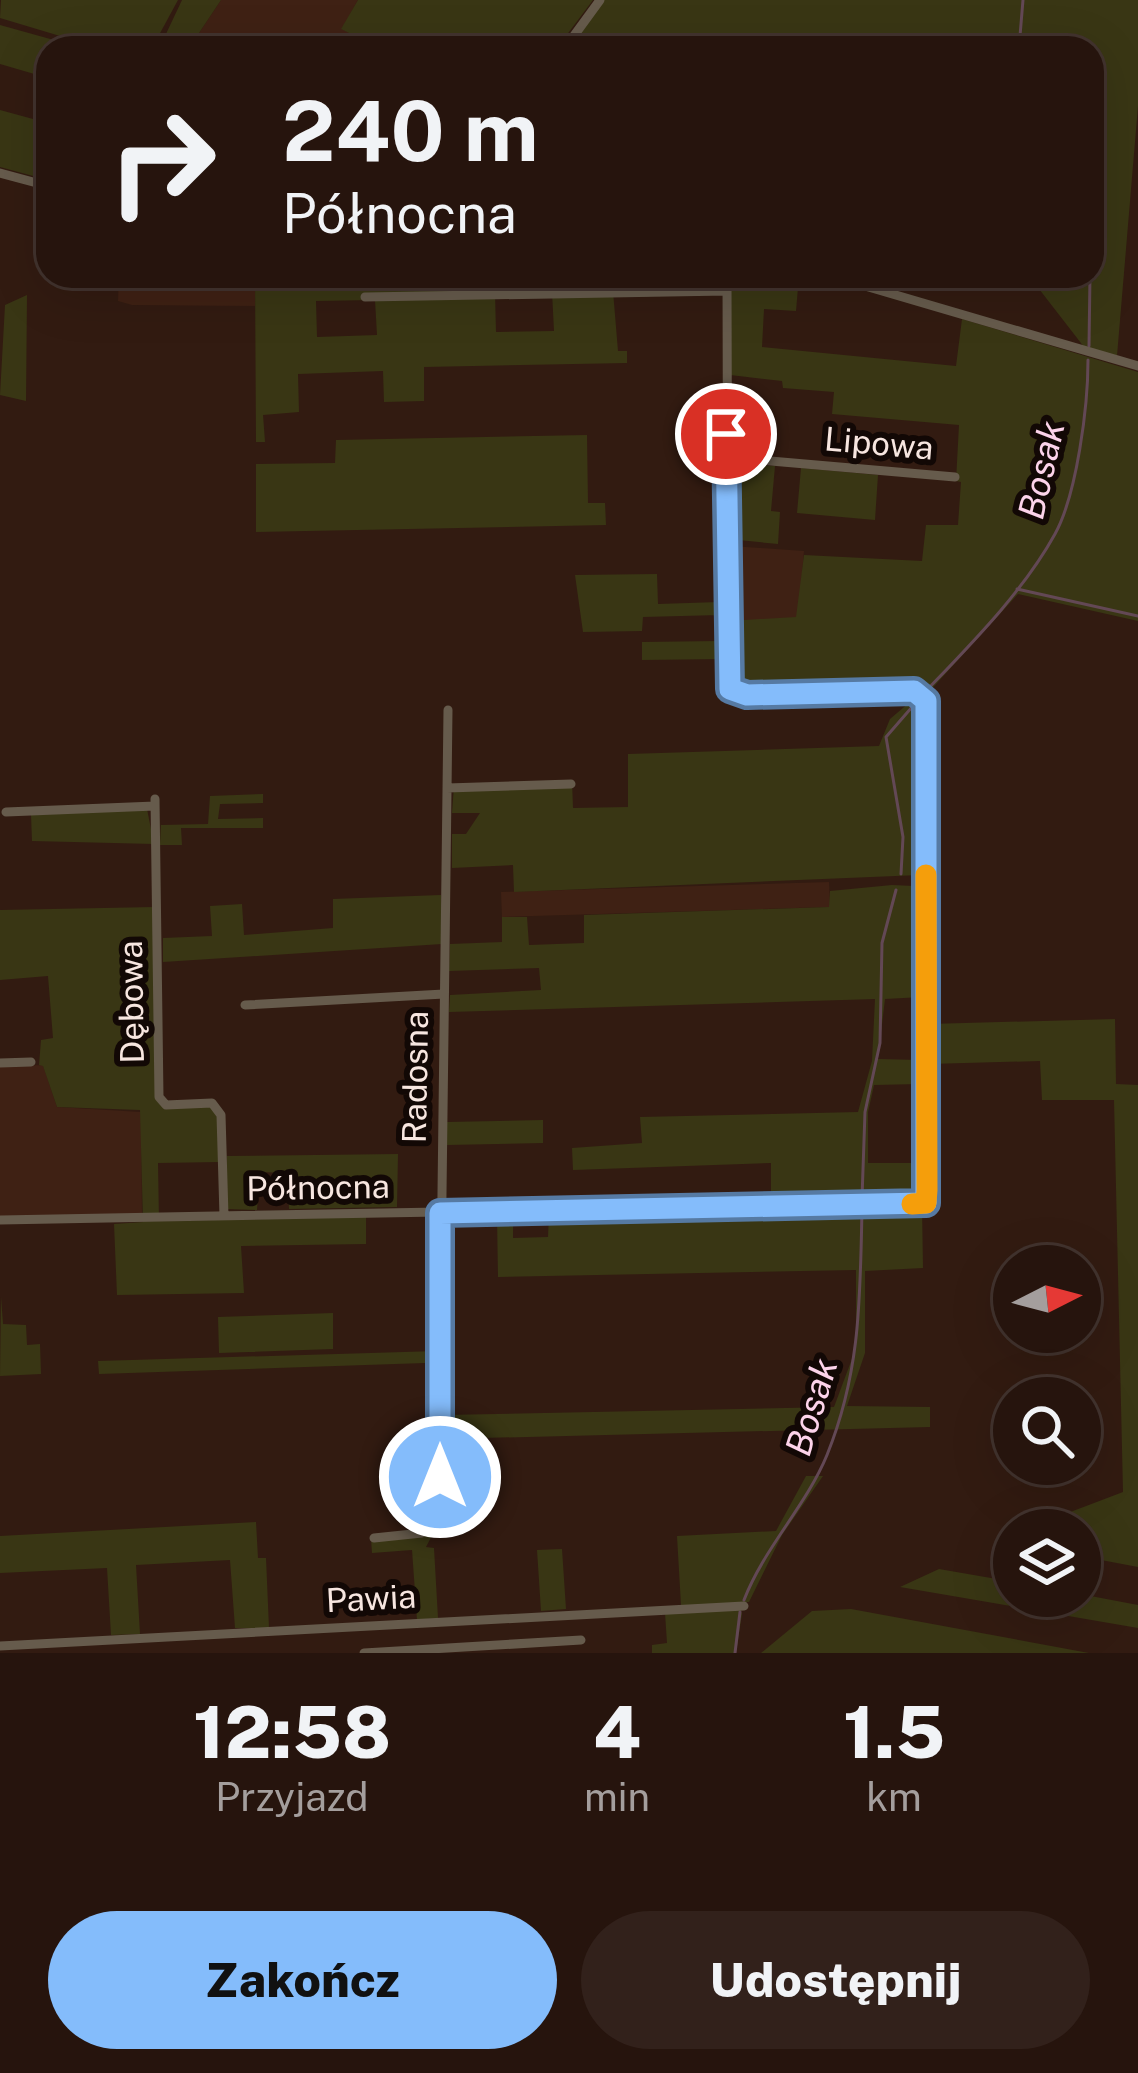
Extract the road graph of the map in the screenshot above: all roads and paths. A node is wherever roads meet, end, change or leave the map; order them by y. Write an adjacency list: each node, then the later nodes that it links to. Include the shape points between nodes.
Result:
1 (600, 0): 2 (street)
2 (574, 36)
3 (0, 173): 4 (street)
4 (36, 183)
5 (872, 288): 8 (street)
6 (727, 291): 7 (street); 9 (street)
7 (365, 297)
8 (1138, 366)
9 (726, 458): 10 (street, Lipowa); 19 (street, Północna, via 730,689 914,691 926,701 926,1203)
10 (956, 477)
11 (448, 710): 13 (street, Radosna)
12 (571, 784): 13 (street)
13 (447, 788): 15 (street, Radosna)
14 (6, 812): 20 (street, Dębowa, via 155,803 160,1097 166,1105 212,1103 221,1115)
15 (444, 994): 16 (street); 19 (street, Radosna)
16 (245, 1005)
17 (32, 1061): 18 (street)
18 (0, 1063)
19 (440, 1213): 20 (street, Północna); 22 (street, Radosna, via 438,1516 422,1533)
20 (224, 1216): 21 (street, Północna)
21 (0, 1220)
22 (374, 1538)
23 (745, 1606): 25 (street, Pawia)
24 (581, 1640): 26 (street)
25 (0, 1646)
26 (364, 1653)

